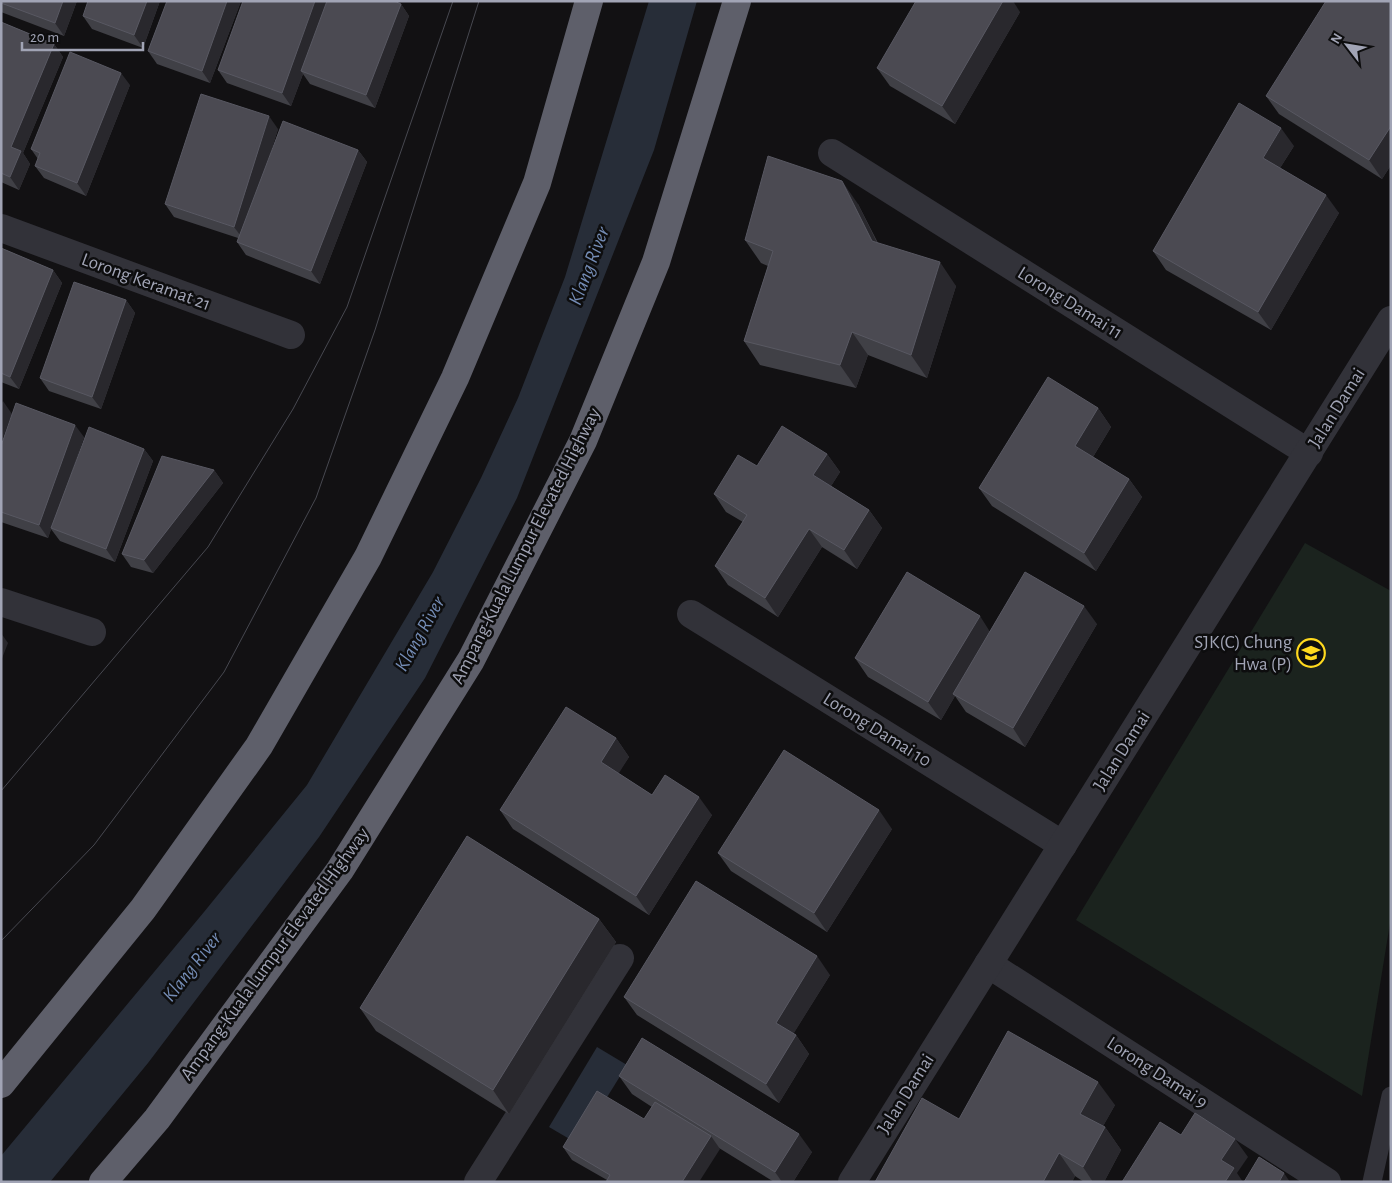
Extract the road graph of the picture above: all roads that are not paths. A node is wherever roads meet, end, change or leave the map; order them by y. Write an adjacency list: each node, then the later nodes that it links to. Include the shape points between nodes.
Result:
1 (589, 1): 14 (highway, via 537,183 455,378 368,557 259,746 143,909)
2 (737, 1): 16 (highway, Ampang-Kuala Lumpur Elevated Highway, via 652,271 583,441 471,660 340,870 157,1118)
3 (832, 153): 7 (street, Lorong Damai 11)
4 (1, 228): 6 (street, Lorong Keramat 21)
5 (1391, 320): 7 (street, Jalan Damai)
6 (291, 336)
7 (1309, 453): 11 (street, Jalan Damai)
8 (1, 602): 10 (street)
9 (691, 614): 11 (street, Lorong Damai 10)
10 (92, 632)
11 (1063, 845): 13 (street, Jalan Damai)
12 (620, 958): 17 (street)
13 (988, 964): 18 (street, Jalan Damai); 19 (street, Lorong Damai 9)
14 (1, 1084)
15 (1391, 1096): 20 (lane)
16 (103, 1182)
17 (478, 1182)
18 (852, 1182)
19 (1327, 1182)
20 (1372, 1182)

